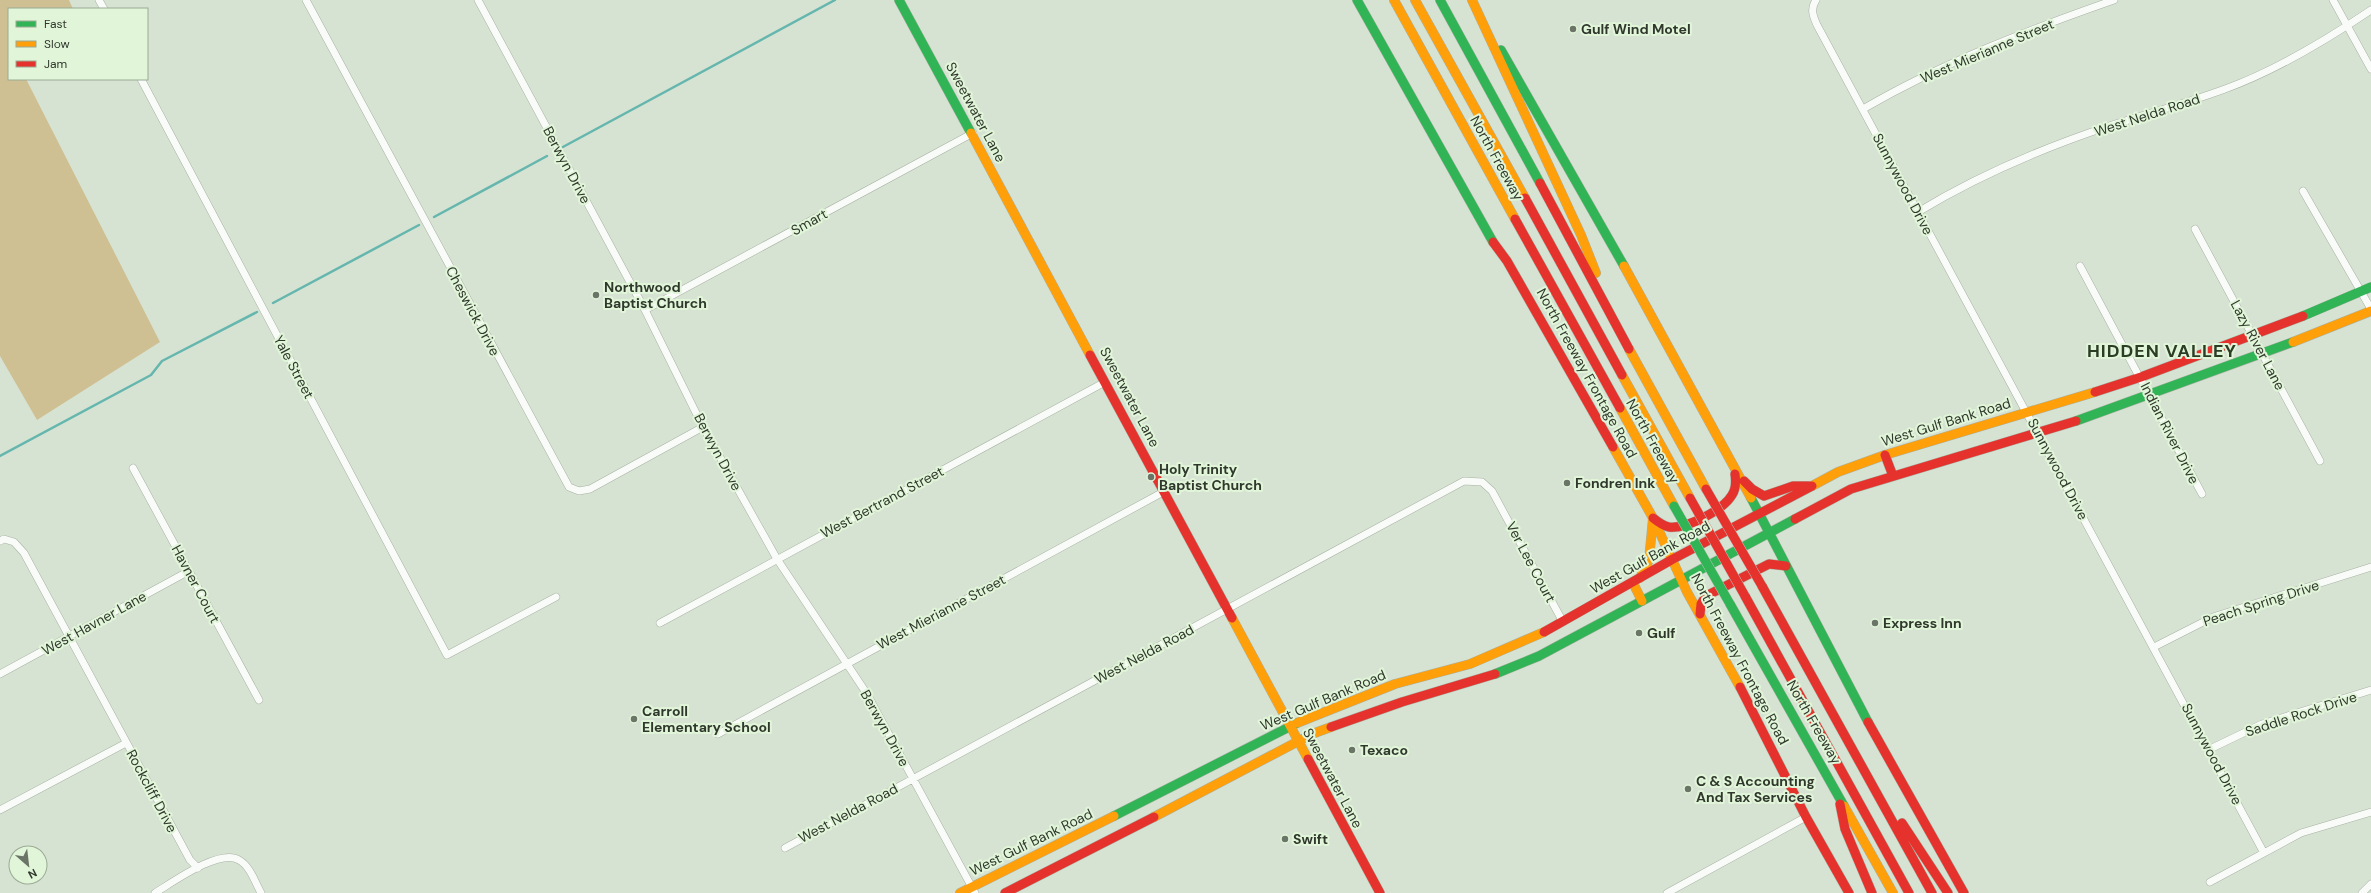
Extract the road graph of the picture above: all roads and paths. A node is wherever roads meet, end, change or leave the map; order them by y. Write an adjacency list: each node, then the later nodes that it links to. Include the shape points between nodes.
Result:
1 (306, 0): 33 (street, Cheswick Drive, via 569,488 579,491 590,489)
2 (478, 0): 24 (street, Berwyn Drive)
3 (899, 0): 17 (main road, Sweetwater Lane)
4 (1357, 0): 45 (main road, North Freeway Frontage Road, via 1495,246 1507,261)
5 (1394, 0): 74 (main road, North Freeway, bridge, via 1674,506)
6 (1415, 0): 93 (main road, North Freeway, bridge)
7 (1440, 0): 26 (main road, North Freeway, via 1524,150)
8 (1472, 0): 26 (main road, via 1581,235); 38 (main road, via 1600,222)
9 (1816, 0): 16 (street, Sunnywood Drive, via 1812,6 1813,16)
10 (2114, 0): 16 (street, West Mierianne Street, via 1978,51)
11 (2333, 0): 13 (street)
12 (2371, 10): 13 (street, West Nelda Road)
13 (2347, 26): 14 (street); 19 (street, West Nelda Road, via 2291,60 2260,74 2225,89 2107,127 2032,155 1940,198)
14 (2371, 70)
15 (142, 80): 55 (street, Yale Street, via 447,655)
16 (1863, 109): 19 (street, Sunnywood Drive)
17 (973, 133): 24 (street, Smart); 30 (main road, Sweetwater Lane)
18 (2303, 191): 23 (street)
19 (1918, 212): 32 (street, Sunnywood Drive)
20 (2196, 229): 27 (street, Lazy River Lane)
21 (2080, 266): 29 (street, Indian River Drive)
22 (2371, 287): 23 (main road, West Gulf Bank Road)
23 (2362, 292): 25 (street); 27 (main road, West Gulf Bank Road)
24 (645, 310): 33 (street, Berwyn Drive)
25 (2371, 310): 28 (main road, West Gulf Bank Road)
26 (1618, 331): 71 (main road, North Freeway, bridge)
27 (2253, 335): 28 (street, Lazy River Lane); 29 (main road, West Gulf Bank Road)
28 (2263, 353): 31 (main road, West Gulf Bank Road); 36 (street, Lazy River Lane)
29 (2141, 376): 31 (street, Indian River Drive); 32 (main road, West Gulf Bank Road)
30 (1105, 382): 41 (main road, Sweetwater Lane); 48 (street, West Bertrand Street)
31 (2150, 395): 34 (main road, West Gulf Bank Road, via 2096,415); 42 (street, Indian River Drive)
32 (2028, 413): 34 (street, Sunnywood Drive); 35 (main road, West Gulf Bank Road)
33 (703, 427): 48 (street, Berwyn Drive)
34 (2038, 432): 39 (main road, West Gulf Bank Road); 62 (street, Sunnywood Drive)
35 (1885, 455): 39 (main road); 40 (main road, West Gulf Bank Road, via 1838,472)
36 (2320, 461)
37 (133, 468): 52 (street, Havner Court)
38 (1735, 471): 40 (main road, via 1752,490 1763,496 1792,486); 44 (main road); 45 (main road, via 1734,493 1711,513 1670,528)
39 (1893, 476): 46 (main road, West Gulf Bank Road, via 1823,502)
40 (1810, 486): 44 (main road, West Gulf Bank Road)
41 (1165, 491): 57 (main road, Sweetwater Lane); 63 (street, West Mierianne Street)
42 (2202, 494)
43 (1499, 503): 57 (street, West Nelda Road, via 1482,482 1464,481 1455,484); 59 (street, Ver Lee Court)
44 (1758, 514): 46 (main road); 49 (main road, West Gulf Bank Road)
45 (1653, 518): 49 (main road, North Freeway Frontage Road); 53 (main road, via 1649,560)
46 (1768, 534): 50 (main road); 54 (main road, West Gulf Bank Road)
47 (0, 541): 61 (street, Rockcliff Drive, via 4,539 14,542 24,553)
48 (777, 559): 60 (street, West Bertrand Street); 63 (street, Berwyn Drive)
49 (1673, 559): 53 (main road, West Gulf Bank Road); 54 (main road, North Freeway Frontage Road)
50 (1786, 566): 58 (main road, via 1769,564 1706,596 1701,604); 96 (main road, via 1860,708)
51 (2371, 567): 62 (street, Peach Spring Drive, via 2213,617)
52 (189, 571): 61 (street, West Havner Lane); 66 (street, Havner Court)
53 (1637, 580): 56 (main road); 59 (main road, West Gulf Bank Road)
54 (1682, 580): 56 (main road, West Gulf Bank Road); 58 (main road, North Freeway Frontage Road)
55 (556, 597)
56 (1642, 601): 69 (main road, West Gulf Bank Road, via 1516,667 1376,710)
57 (1226, 610): 67 (main road, Sweetwater Lane); 73 (street, West Nelda Road)
58 (1700, 614): 77 (main road, North Freeway Frontage Road, via 1746,697)
59 (1564, 622): 67 (main road, West Gulf Bank Road, via 1502,652 1470,664 1395,684)
60 (660, 623)
61 (68, 637): 64 (street, West Havner Lane); 70 (street, Rockcliff Drive)
62 (2154, 647): 72 (street, Sunnywood Drive)
63 (848, 663): 68 (street, West Mierianne Street); 73 (street, Berwyn Drive)
64 (0, 674)
65 (2371, 690): 72 (street, Saddle Rock Drive, via 2262,724)
66 (259, 700)
67 (1290, 727): 69 (main road, Sweetwater Lane); 83 (main road, West Gulf Bank Road)
68 (718, 734)
69 (1298, 741): 87 (main road, West Gulf Bank Road); 88 (main road, Sweetwater Lane)
70 (126, 743): 75 (street); 80 (street, Rockcliff Drive, via 190,860)
71 (1849, 744): 94 (main road, North Freeway); 95 (main road)
72 (2210, 749): 79 (street, Sunnywood Drive)
73 (913, 778): 78 (street, West Nelda Road); 83 (street, Berwyn Drive)
74 (1839, 795): 91 (main road, via 1845,829); 92 (main road, North Freeway)
75 (0, 810)
76 (2371, 812): 79 (street, via 2301,833)
77 (1806, 817): 89 (street); 90 (main road, North Freeway Frontage Road)
78 (785, 848)
79 (2264, 853): 81 (street)
80 (198, 868): 84 (street); 85 (street, via 220,857 235,858 244,864)
81 (2210, 882)
82 (2371, 884): 97 (street)
83 (973, 890): 86 (main road, West Gulf Bank Road)
84 (156, 893)
85 (261, 893)
86 (960, 893)
87 (1005, 893)
88 (1380, 893)
89 (1667, 893)
90 (1849, 893)
91 (1872, 893)
92 (1893, 893)
93 (1909, 893)
94 (1932, 893)
95 (1948, 893)
96 (1964, 893)
97 (2362, 893)

